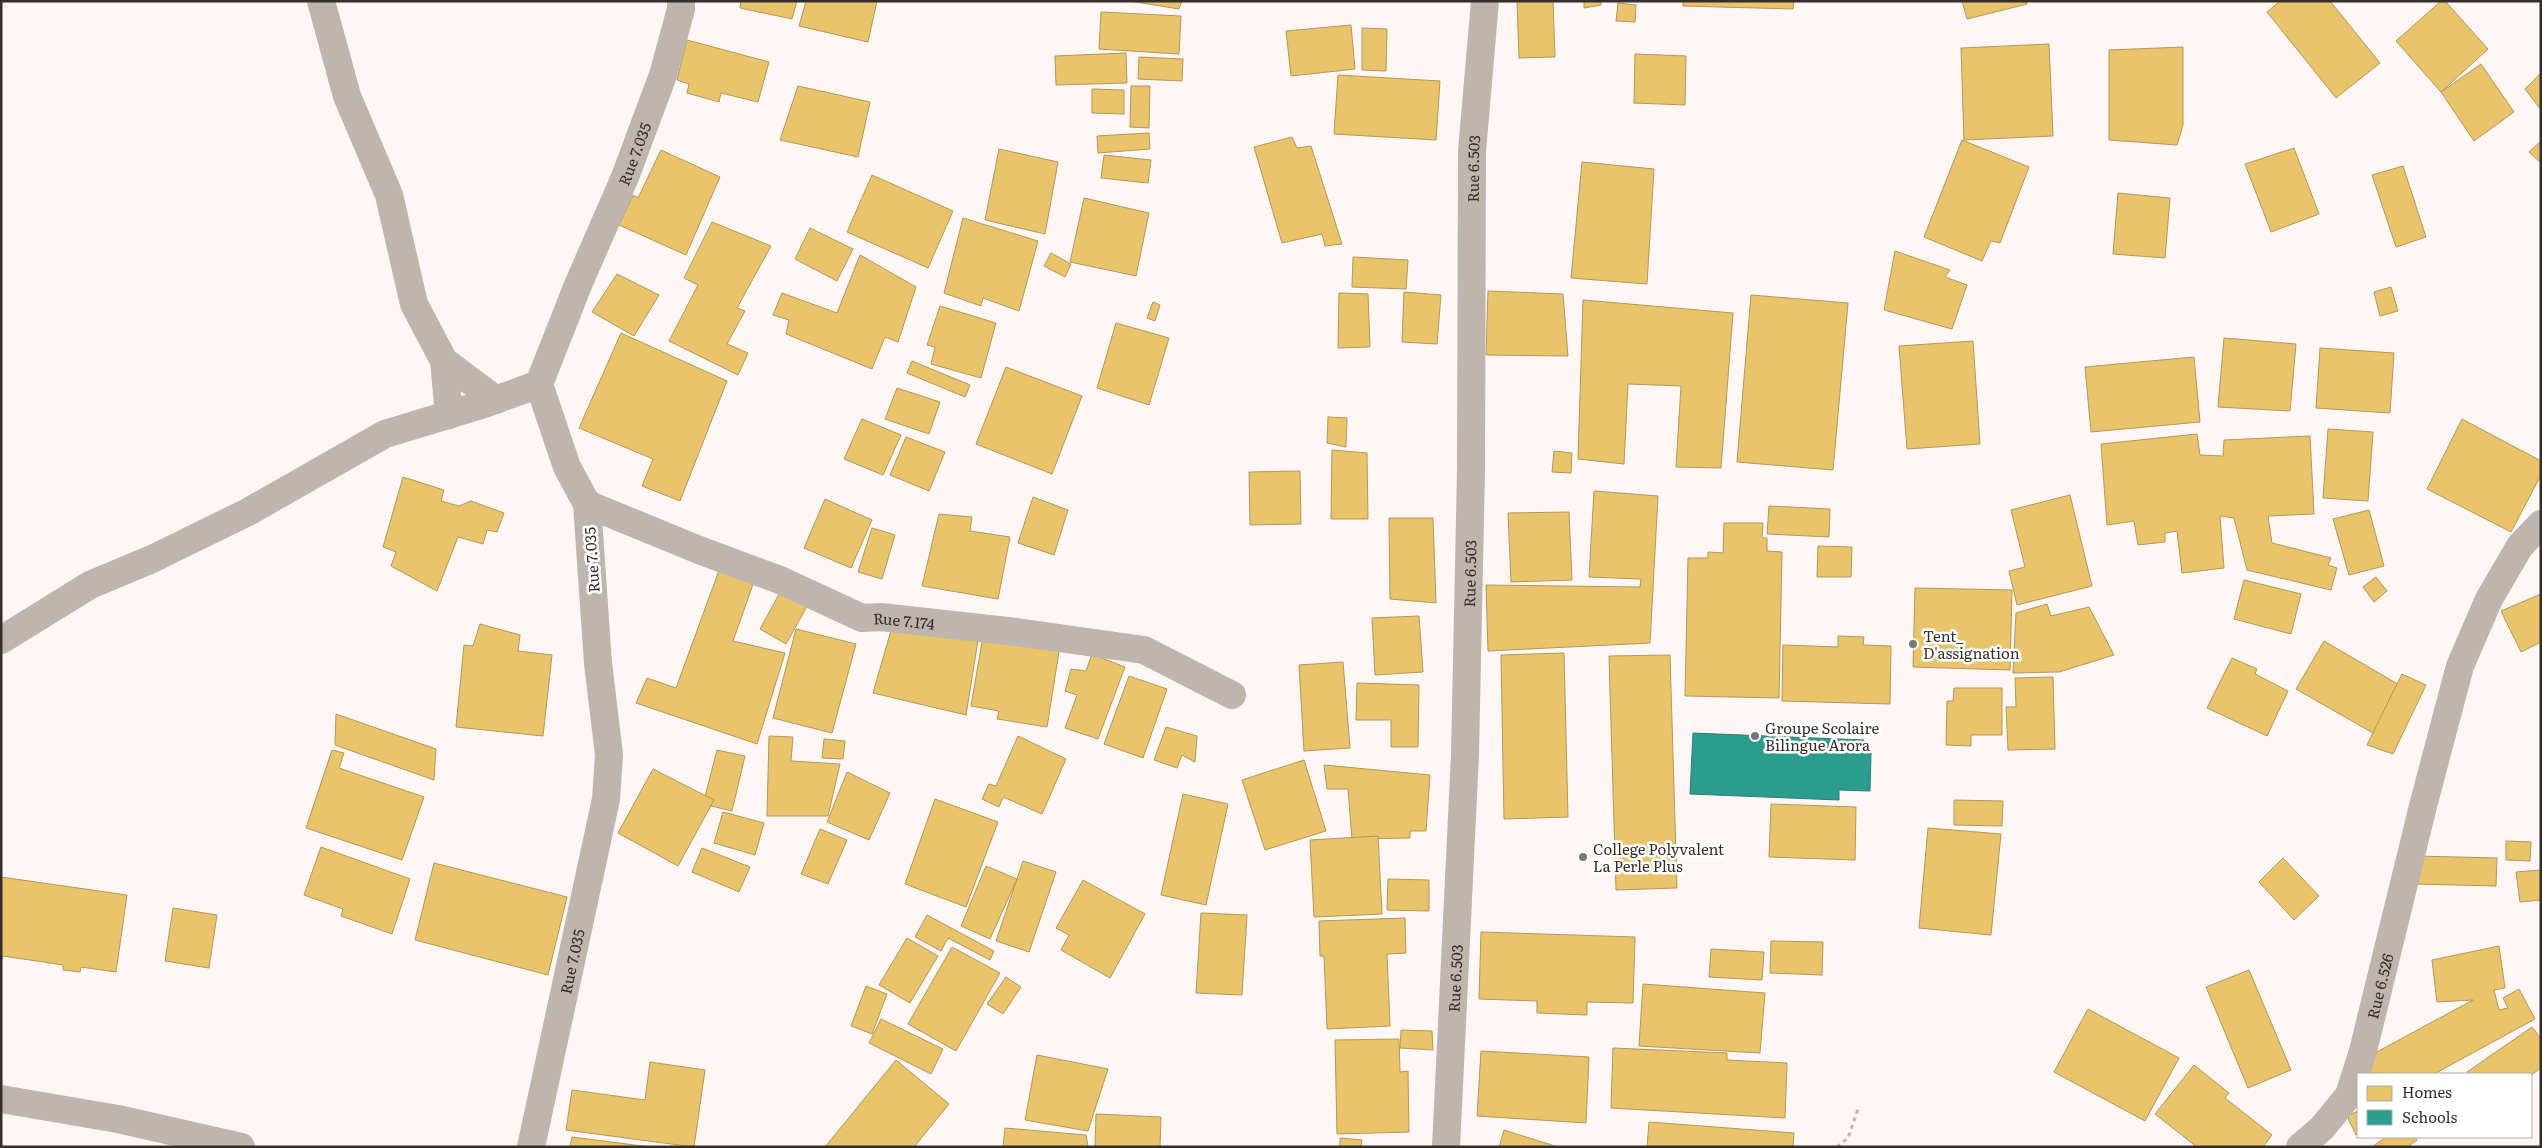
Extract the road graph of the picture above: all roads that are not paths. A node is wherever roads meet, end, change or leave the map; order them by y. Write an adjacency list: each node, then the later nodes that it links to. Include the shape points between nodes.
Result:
1 (321, 1): 4 (street, via 347,96 389,195 414,304)
2 (681, 1): 5 (street, Rue 7.035, via 659,84 625,177)
3 (1485, 1): 15 (street, Rue 6.503, via 1472,151 1471,470 1465,755)
4 (444, 361): 6 (street); 7 (street)
5 (539, 384): 6 (street); 8 (street, Rue 7.035, via 567,467)
6 (496, 400): 7 (street)
7 (449, 415): 10 (street, via 385,434 248,512 90,585)
8 (587, 504): 11 (street, Rue 7.174, via 780,580 862,618 881,617 1017,632 1144,650); 14 (street, Rue 7.035, via 598,662 609,755 606,799)
9 (2541, 524): 16 (street, Rue 6.526, via 2520,546 2489,600 2460,666 2363,1051 2348,1095 2322,1128)
10 (1, 640)
11 (1232, 695)
12 (1, 1099): 13 (street, via 118,1119)
13 (241, 1147)
14 (531, 1147)
15 (1446, 1147)
16 (2300, 1147)

